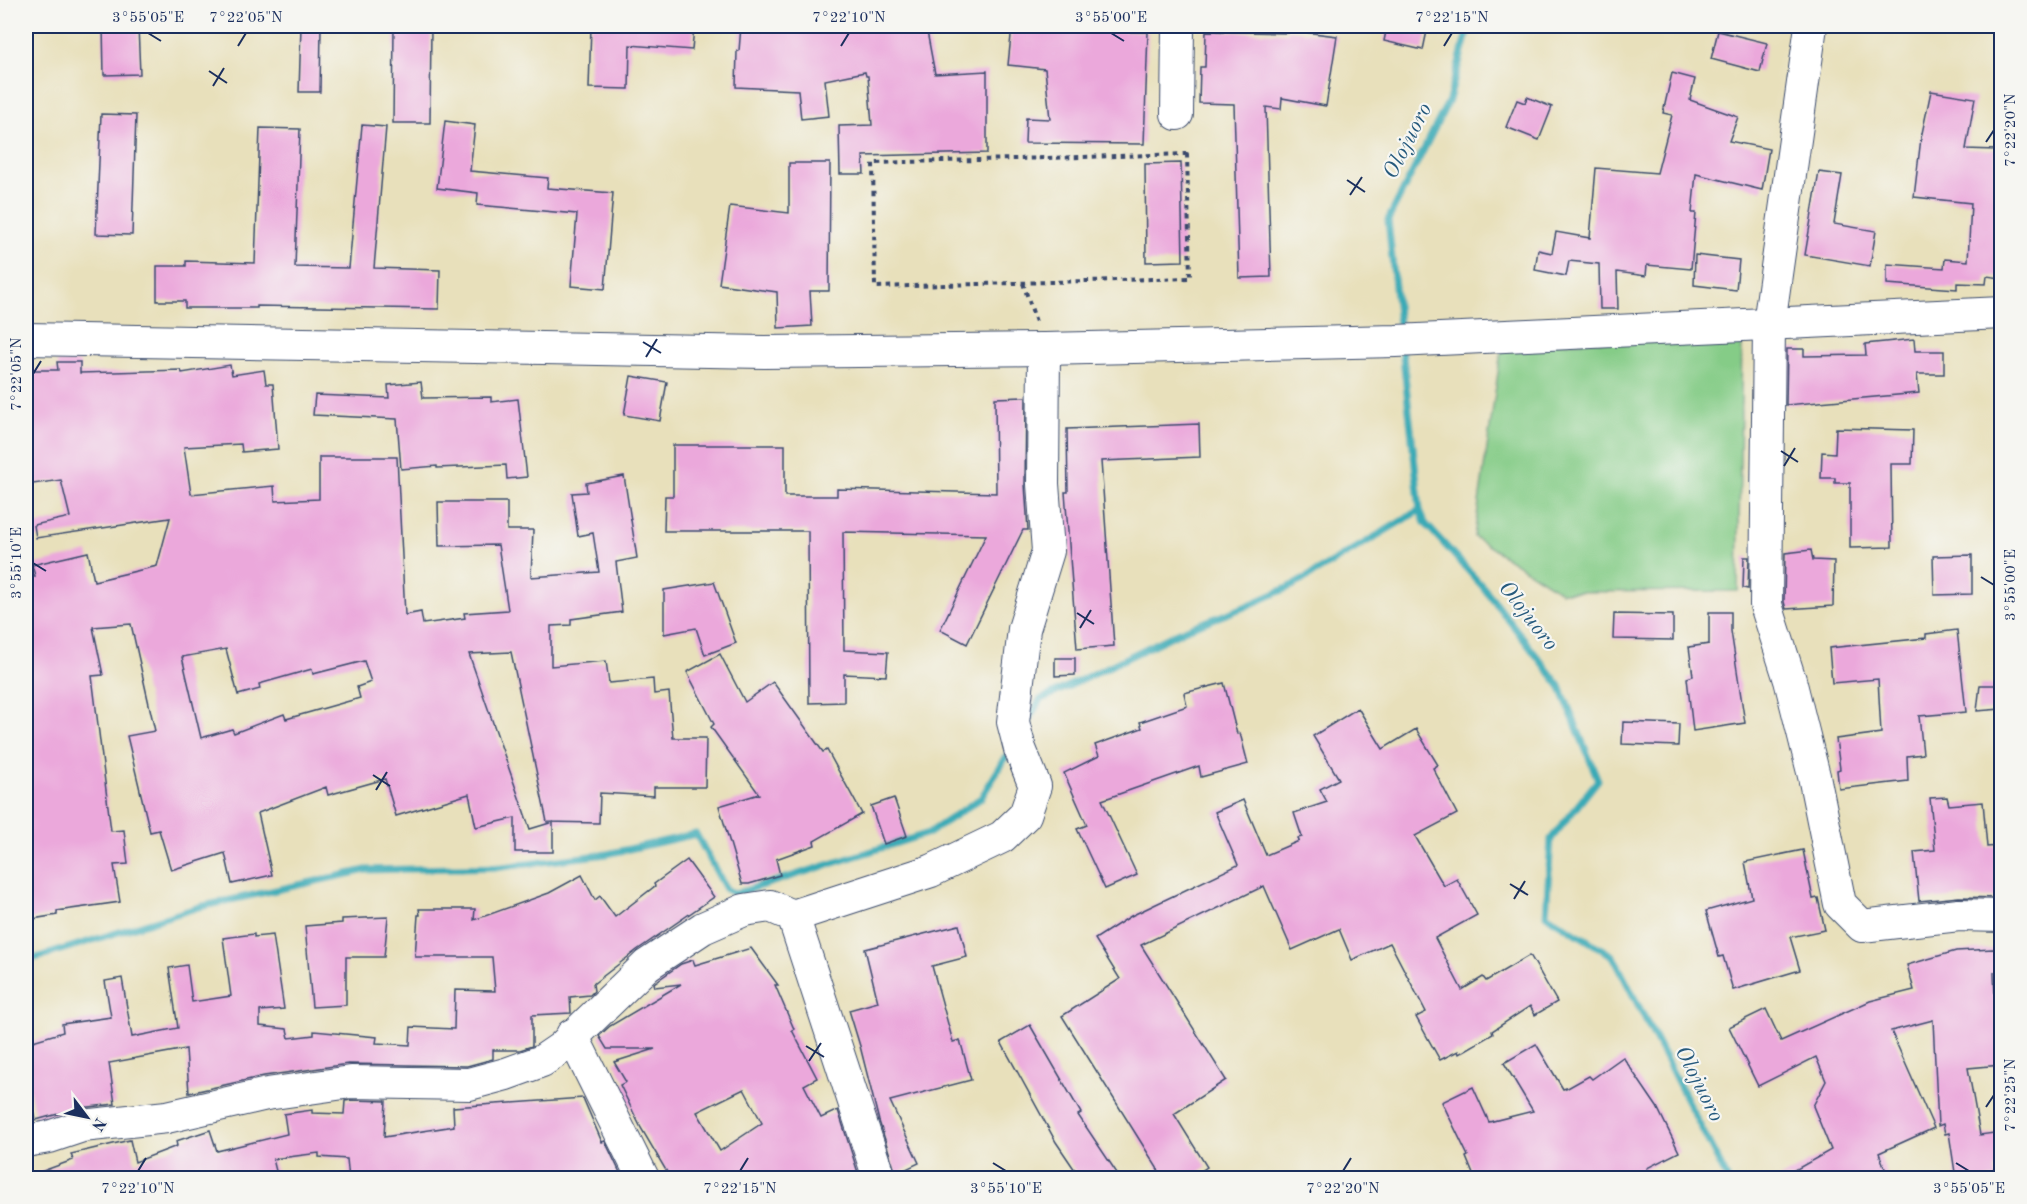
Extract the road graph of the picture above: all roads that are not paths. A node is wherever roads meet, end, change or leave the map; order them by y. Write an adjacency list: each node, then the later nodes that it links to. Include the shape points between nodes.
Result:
1 (1179, 26): 3 (street)
2 (1811, 26): 5 (street)
3 (1177, 114)
4 (2001, 314): 5 (street)
5 (1769, 324): 7 (street, via 1395,341); 9 (street, via 1766,605 1814,776 1840,904 1862,926 1959,915)
6 (26, 339): 7 (street, via 764,352)
7 (1044, 349): 8 (street, via 1043,484 1048,551 1024,629 1016,736 1035,786 1025,815 1002,837 931,871)
8 (793, 916): 10 (street, via 770,906 744,910 703,928 647,965); 13 (street)
9 (2001, 916)
10 (572, 1035): 11 (street, via 542,1061 469,1084 341,1083 267,1094 166,1117 82,1126); 12 (street)
11 (26, 1142)
12 (643, 1179)
13 (879, 1179)

